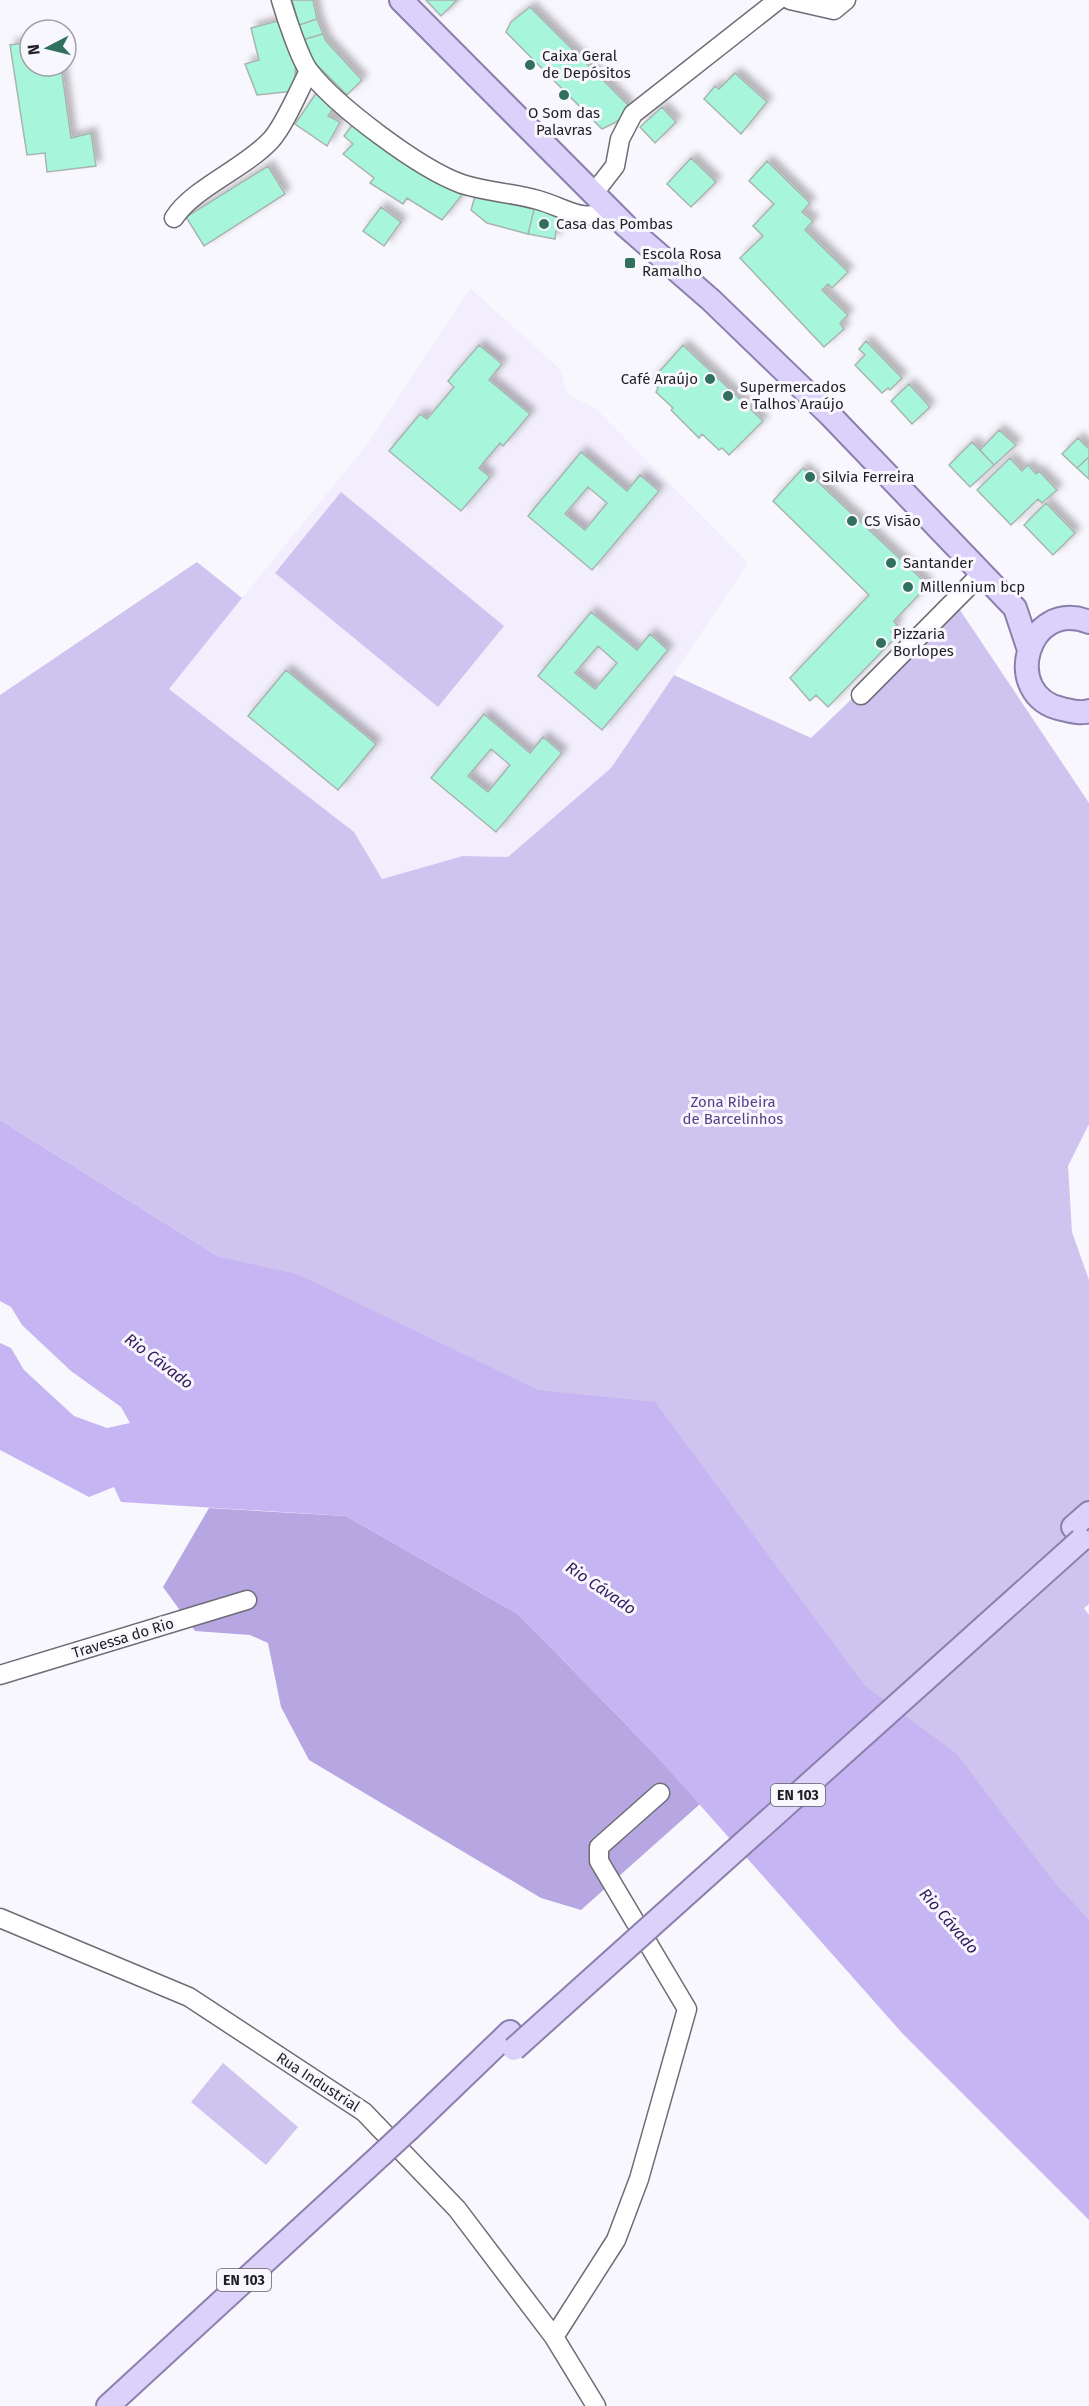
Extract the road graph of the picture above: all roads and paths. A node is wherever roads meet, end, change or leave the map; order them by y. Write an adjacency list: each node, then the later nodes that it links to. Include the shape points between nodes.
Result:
1 (281, 0): 6 (street)
2 (401, 0): 7 (main road)
3 (778, 0): 7 (street, via 633,114 620,139 615,166)
4 (790, 0): 5 (street, via 834,10)
5 (846, 0)
6 (309, 71): 8 (street, via 355,116 416,159 462,183 539,200 587,218); 9 (street, via 272,139 238,168 182,205)
7 (594, 194): 8 (main road)
8 (611, 210): 10 (main road, via 830,415)
9 (174, 218)
10 (982, 573): 11 (main road); 15 (street)
11 (1015, 608): 13 (main road); 14 (main road)
12 (1089, 621): 13 (main road, via 1067,618)
13 (1051, 622): 14 (main road)
14 (1028, 647): 16 (main road, via 1027,674 1037,694 1055,707)
15 (861, 695)
16 (1087, 714)
17 (1083, 1528): 22 (main road, EN 103, bridge)
18 (247, 1600): 19 (street, Travessa do Rio)
19 (0, 1675)
20 (660, 1793): 23 (street, via 599,1847 599,1861 687,2009 639,2179 616,2240)
21 (0, 1918): 23 (street, Rua Industrial, via 189,1997 364,2112 457,2209)
22 (385, 2160): 24 (main road, EN 103); 25 (main road, EN 103)
23 (554, 2337): 26 (street, Rua Industrial)
24 (108, 2406)
25 (127, 2406)
26 (596, 2406)

